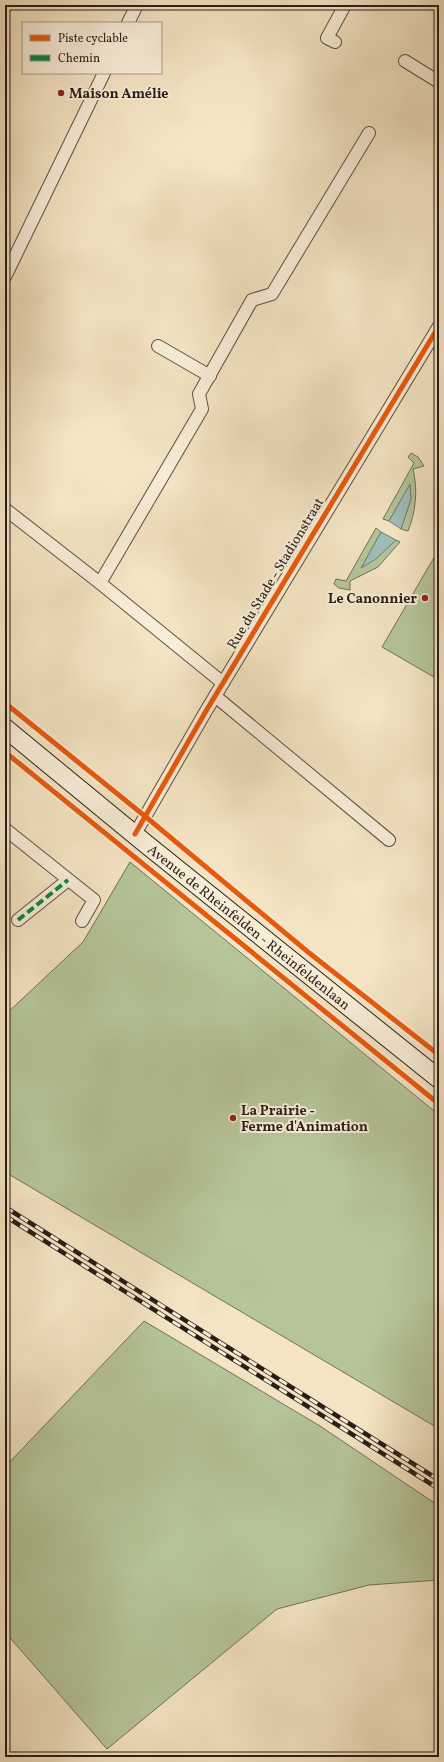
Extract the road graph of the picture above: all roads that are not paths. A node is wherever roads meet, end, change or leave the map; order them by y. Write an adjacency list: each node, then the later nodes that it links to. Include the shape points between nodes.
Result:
1 (137, 5): 3 (street)
2 (345, 5): 4 (street, via 326,38)
3 (128, 22)
4 (335, 42)
5 (404, 61): 7 (street)
6 (104, 74): 9 (street)
7 (439, 82)
8 (369, 133): 12 (street, via 272,294 252,300)
9 (5, 277)
10 (439, 326): 15 (street, Rue du Stade - Stadionstraat)
11 (158, 346): 12 (street)
12 (210, 376): 14 (street, via 199,394 202,409)
13 (5, 510): 14 (street)
14 (100, 583): 15 (street)
15 (222, 683): 16 (street, Rue du Stade - Stadionstraat)
16 (215, 696): 19 (street, Rue du Stade - Stadionstraat); 20 (street)
17 (5, 728): 19 (main road, Avenue de Rheinfelden - Rheinfeldenlaan)
18 (6, 832): 21 (street)
19 (134, 834): 24 (main road, Avenue de Rheinfelden - Rheinfeldenlaan)
20 (389, 840)
21 (68, 880): 22 (street); 23 (street, via 94,900)
22 (18, 920)
23 (82, 921)
24 (439, 1079)

